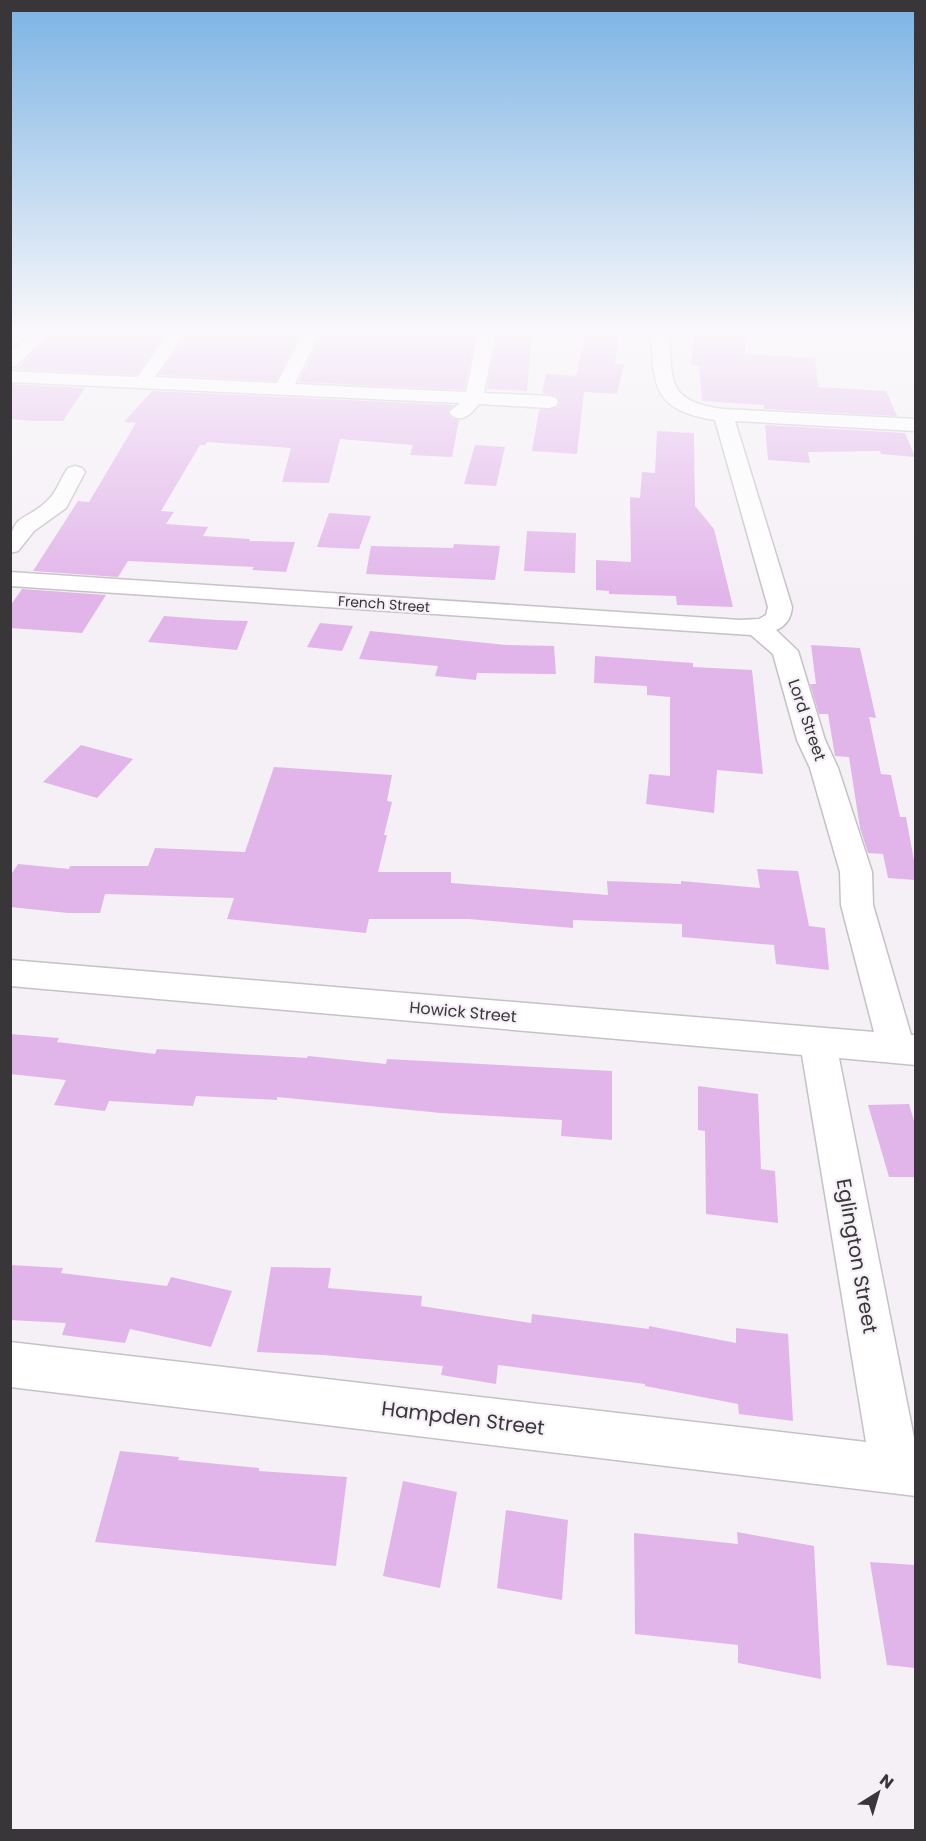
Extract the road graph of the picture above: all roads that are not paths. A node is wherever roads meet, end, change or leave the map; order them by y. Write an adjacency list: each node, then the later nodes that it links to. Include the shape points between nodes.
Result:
1 (724, 419): 7 (street, via 780,607 776,620)
2 (798, 419): 3 (street)
3 (915, 425)
4 (75, 472): 5 (street, via 58,503 26,526)
5 (10, 546)
6 (10, 579): 7 (street, French Street)
7 (758, 627): 10 (street, Lord Street, via 785,651 856,872 857,905)
8 (10, 973): 9 (street, Howick Street)
9 (818, 1043): 10 (street, Howick Street); 12 (street, Eglington Street)
10 (906, 1050)
11 (10, 1364): 12 (street, Hampden Street)
12 (905, 1471)

